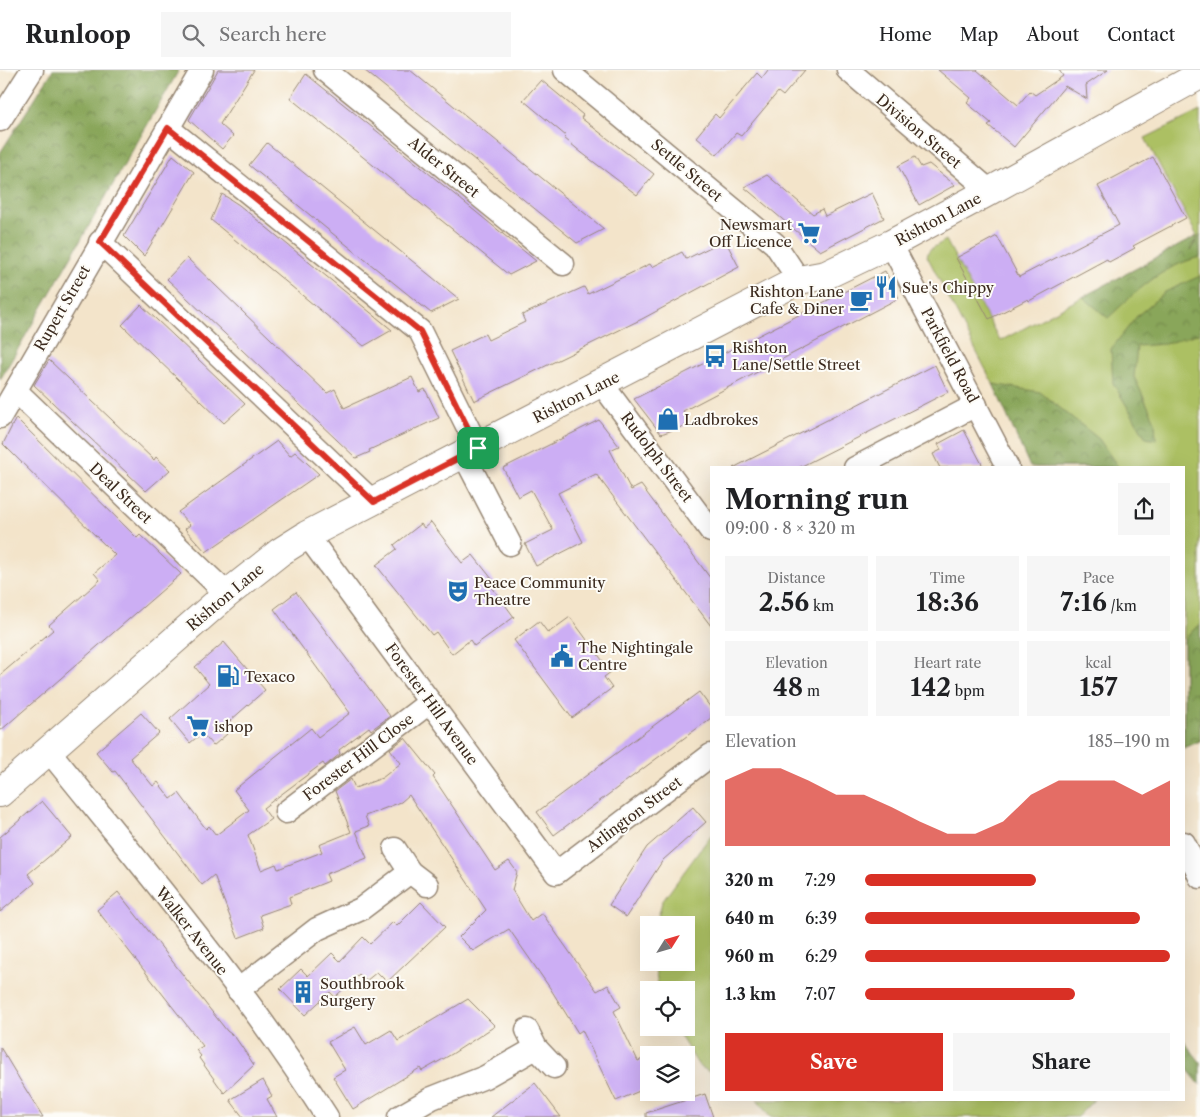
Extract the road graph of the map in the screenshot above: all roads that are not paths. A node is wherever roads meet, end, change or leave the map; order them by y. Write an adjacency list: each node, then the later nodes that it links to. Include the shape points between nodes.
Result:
1 (32, 70): 7 (street)
2 (202, 70): 8 (street, Rupert Street)
3 (325, 70): 12 (street, Alder Street)
4 (565, 70): 13 (street, Settle Street, via 775,244)
5 (848, 70): 9 (street, Division Street)
6 (1186, 77): 9 (street, Rishton Lane)
7 (0, 120)
8 (168, 128): 10 (street, Rupert Street); 18 (street, via 420,331)
9 (990, 191): 11 (street, Rishton Lane)
10 (100, 242): 15 (street, Rupert Street); 21 (street)
11 (891, 244): 13 (street, Rishton Lane, via 826,275); 16 (street, Parkfield Road)
12 (563, 264)
13 (799, 280): 14 (street, Rishton Lane)
14 (602, 384): 18 (street, Rishton Lane); 22 (street, Rudolph Street)
15 (16, 391): 17 (street, Rupert Street); 25 (street, Deal Street)
16 (976, 405): 19 (street); 20 (street, Parkfield Road)
17 (0, 417)
18 (471, 452): 21 (street, Rishton Lane); 24 (street)
19 (859, 466)
20 (1007, 466)
21 (374, 502): 23 (street, Rishton Lane)
22 (710, 530)
23 (307, 535): 25 (street, Rishton Lane); 26 (street, Forester Hill Avenue)
24 (510, 544)
25 (227, 594): 27 (street, Rishton Lane)
26 (430, 702): 30 (street, Forester Hill Close); 32 (street, Forester Hill Avenue)
27 (50, 751): 29 (street, Rishton Lane); 33 (street, Walker Avenue)
28 (710, 756): 32 (street, Arlington Street)
29 (0, 793)
30 (286, 812)
31 (395, 849): 33 (street, via 419,878 317,929)
32 (556, 873)
33 (238, 990): 35 (street, Walker Avenue)
34 (554, 1067): 36 (street, via 531,1039 485,1077 432,1098)
35 (327, 1117)
36 (399, 1117)

